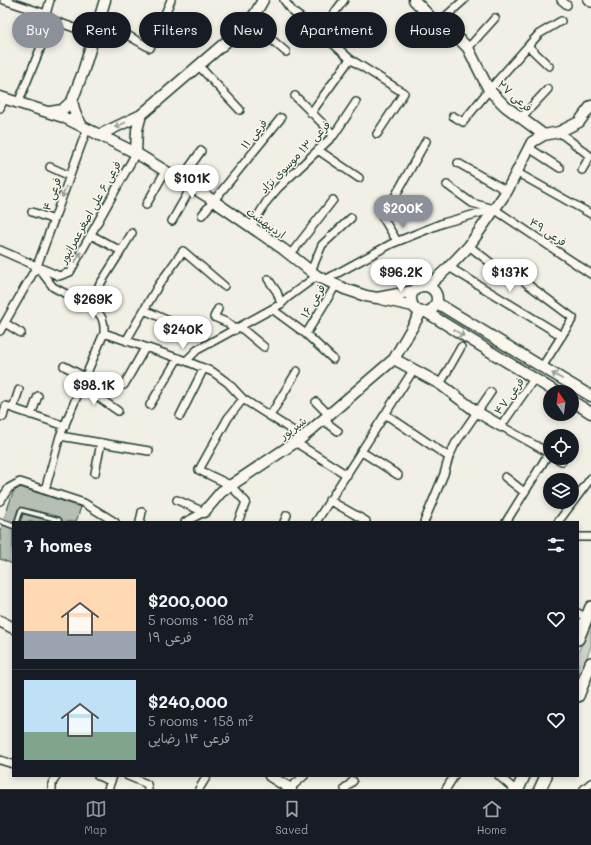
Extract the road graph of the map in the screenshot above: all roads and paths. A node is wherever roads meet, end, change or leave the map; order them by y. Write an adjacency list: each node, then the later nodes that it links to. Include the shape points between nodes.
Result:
1 (4, 0): 11 (street)
2 (50, 0): 14 (street)
3 (104, 0): 15 (main road)
4 (171, 0): 23 (street, via 150,48)
5 (263, 0): 16 (main road)
6 (284, 0): 17 (street)
7 (344, 0): 18 (street)
8 (414, 0): 19 (main road, فرعی ۲۷)
9 (464, 0): 20 (street)
10 (587, 0): 12 (street)
11 (15, 2): 13 (street)
12 (591, 3)
13 (41, 12)
14 (47, 12)
15 (101, 12)
16 (255, 12)
17 (293, 12)
18 (335, 12)
19 (426, 12)
20 (450, 12)
21 (495, 18): 31 (street)
22 (562, 21): 26 (street, via 540,34)
23 (131, 37)
24 (277, 44): 32 (street)
25 (465, 45): 31 (main road, فرعی ۲۷)
26 (528, 46): 35 (street); 37 (street)
27 (41, 48): 42 (street)
28 (90, 48): 40 (main road)
29 (220, 48): 34 (main road)
30 (338, 48): 33 (street)
31 (468, 48): 37 (main road, فرعی ۲۷)
32 (286, 52)
33 (350, 59): 47 (street); 54 (street, via 404,93)
34 (199, 66): 45 (street); 48 (main road)
35 (550, 66)
36 (548, 89): 51 (street)
37 (488, 90): 49 (street, via 463,122); 51 (main road, فرعی ۲۷)
38 (295, 96): 47 (street)
39 (2, 98): 42 (main road, اردیبهشت); 44 (street)
40 (72, 101): 46 (main road, via 62,110); 52 (main road, via 75,113)
41 (356, 102): 56 (street, فرعی ۱‍۳ موسوی نژاد)
42 (18, 103): 46 (main road, اردیبهشت)
43 (591, 106): 53 (main road, اردیبهشت, via 579,122)
44 (0, 108)
45 (240, 110)
46 (49, 113): 52 (main road, اردیبهشت)
47 (311, 113): 56 (street)
48 (141, 115): 55 (main road, one-way to 55); 62 (main road, via 137,130)
49 (453, 116)
50 (280, 118): 76 (street, فرعی ۱۱)
51 (521, 118): 57 (main road, فرعی ۲۷)
52 (85, 128): 55 (main road, اردیبهشت); 69 (street, فرعی ۴)
53 (559, 132): 57 (main road, اردیبهشت); 67 (street, via 590,156)
54 (377, 134)
55 (99, 135): 62 (main road, اردیبهشت)
56 (334, 135): 60 (street, فرعی ۱‍۳ موسوی نژاد)
57 (544, 135): 59 (main road, اردیبهشت, via 532,142)
58 (426, 141): 88 (street, via 383,218)
59 (529, 148): 65 (street); 68 (main road, اردیبهشت)
60 (318, 150): 70 (street); 85 (street, فرعی ۱‍۳ موسوی نژاد, via 278,188)
61 (201, 151): 71 (street)
62 (136, 153): 66 (main road, اردیبهشت); 87 (street, فرعی ۶ علی اصغرعمرانپور)
63 (458, 163): 74 (street)
64 (50, 168): 69 (street)
65 (560, 168)
66 (166, 170): 71 (main road, اردیبهشت); 77 (street)
67 (582, 170)
68 (516, 172): 74 (main road, اردیبهشت); 80 (street)
69 (70, 176): 83 (street, فرعی ۴, one-way to 83)
70 (359, 178)
71 (181, 180): 73 (main road, اردیبهشت)
72 (448, 185): 78 (street, فرعی ۴۹, via 472,203)
73 (192, 186): 76 (main road, اردیبهشت); 84 (street)
74 (506, 191): 78 (main road, اردیبهشت)
75 (333, 200): 92 (street)
76 (213, 201): 81 (street, فرعی ۱۱); 85 (main road, اردیبهشت)
77 (146, 205)
78 (494, 209): 88 (street, via 443,223); 89 (main road, اردیبهشت); 95 (street, فرعی ۴۹)
79 (32, 212): 83 (street)
80 (591, 214)
81 (202, 215)
82 (351, 218): 96 (street, via 322,245)
83 (54, 220): 93 (street, فرعی ۴)
84 (172, 221)
85 (251, 227): 92 (main road, اردیبهشت)
86 (132, 233): 91 (street)
87 (91, 235): 91 (street); 93 (street, فرعی ۶ علی اصغرعمرانپور, one-way to 87, via 59,276 70,272)
88 (397, 241): 96 (street)
89 (469, 246): 94 (main road, اردیبهشت); 97 (street)
90 (0, 250): 93 (street, فرعی ۶ علی اصغرعمرانپور)
91 (121, 251): 107 (street)
92 (290, 255): 96 (main road, اردیبهشت)
93 (37, 266): 107 (street, via 53,287); 112 (street, فرعی ۴)
94 (449, 267): 102 (main road, اردیبهشت); 119 (street)
95 (591, 273)
96 (318, 275): 99 (main road, اردیبهشت); 106 (street)
97 (509, 277)
98 (268, 279): 106 (street)
99 (336, 284): 104 (main road, اردیبهشت, via 354,293); 118 (street, فرعی ۱۶)
100 (526, 284): 119 (street, via 573,318)
101 (224, 286): 110 (street, via 183,250)
102 (428, 286): 103 (main road, اردیبهشت); 105 (main road, via 436,292)
103 (414, 291): 104 (main road, اردیبهشت); 111 (main road, via 411,301)
104 (377, 298): 111 (main road)
105 (437, 303): 111 (main road, via 431,311); 129 (main road)
106 (281, 304): 109 (street)
107 (88, 305): 117 (street, via 96,309 101,316)
108 (218, 309): 113 (street, via 214,316)
109 (272, 309): 113 (street); 118 (street, فرعی ۱۶)
110 (144, 310): 114 (street); 120 (street)
111 (420, 310): 126 (main road, شیرپور); 134 (main road, one-way to 134)
112 (5, 323): 115 (street, فرعی ۴); 116 (street)
113 (237, 328): 121 (street); 127 (street, via 197,350)
114 (187, 329)
115 (0, 331)
116 (22, 333)
117 (104, 333): 120 (street); 133 (street)
118 (306, 334): 125 (street)
119 (562, 336): 129 (street)
120 (126, 341): 123 (street)
121 (264, 347)
122 (461, 347): 135 (street)
123 (145, 348): 124 (street); 136 (street)
124 (178, 358): 127 (street); 145 (street)
125 (333, 359)
126 (394, 359): 131 (main road); 156 (main road, شیرپور)
127 (186, 361): 130 (street)
128 (64, 366): 133 (street)
129 (542, 367): 142 (main road, one-way to 129)
130 (204, 368): 143 (street, via 228,383); 153 (street)
131 (414, 369): 135 (main road); 152 (street)
132 (297, 371): 154 (street)
133 (85, 377): 138 (street)
134 (534, 379): 137 (main road); 158 (street, فرعی ۴۷)
135 (440, 384): 149 (main road)
136 (124, 385)
137 (544, 385)
138 (82, 386): 148 (street); 157 (street)
139 (19, 390): 147 (street)
140 (491, 392): 149 (street)
141 (38, 396): 151 (street)
142 (591, 396)
143 (243, 399): 154 (street); 173 (street, via 228,418 199,470)
144 (316, 402): 156 (street)
145 (150, 405)
146 (579, 405): 150 (main road)
147 (13, 408): 151 (street); 155 (street, via 6,406)
148 (118, 411)
149 (477, 412): 158 (main road); 166 (street)
150 (591, 413)
151 (31, 414): 157 (street)
152 (385, 414): 165 (street); 166 (street)
153 (180, 416)
154 (270, 416): 161 (street)
155 (3, 417)
156 (326, 417): 159 (street); 161 (main road, شیرپور)
157 (65, 426): 160 (street)
158 (501, 426): 163 (street)
159 (338, 431)
160 (60, 436): 162 (street); 174 (street)
161 (299, 440): 169 (street); 173 (main road, شیرپور)
162 (101, 443): 164 (street); 168 (street)
163 (543, 450)
164 (148, 451)
165 (362, 452): 169 (street); 170 (street)
166 (448, 457): 191 (street, via 444,474)
167 (543, 463): 175 (street)
168 (95, 473)
169 (347, 475): 177 (street)
170 (398, 475)
171 (505, 477): 175 (street)
172 (591, 478): 193 (street)
173 (230, 485): 180 (main road, شیرپور); 189 (street, via 246,502)
174 (45, 490): 178 (street, via 20,482 9,488); 185 (street, via 84,503)
175 (524, 492): 192 (street)
176 (177, 500): 180 (street)
177 (329, 500): 181 (street); 190 (street)
178 (0, 501)
179 (142, 512): 186 (street)
180 (204, 512): 187 (street); 188 (street)
181 (366, 520)
182 (0, 521): 194 (lane)
183 (17, 521): 184 (lane, via 21,510)
184 (59, 521)
185 (113, 521)
186 (140, 521)
187 (187, 521)
188 (200, 521)
189 (238, 521)
190 (317, 521)
191 (424, 521)
192 (507, 521)
193 (559, 521)
194 (12, 526)
195 (579, 537): 196 (street)
196 (591, 537)
197 (591, 607): 198 (main road)
198 (582, 615): 199 (main road)
199 (579, 634)
200 (591, 663): 201 (main road)
201 (579, 693)
202 (0, 760): 203 (street)
203 (12, 764)
204 (56, 777): 216 (street)
205 (130, 777): 218 (street, via 147,784)
206 (206, 777): 219 (street)
207 (272, 777): 220 (main road)
208 (303, 777): 220 (street)
209 (453, 777): 222 (street)
210 (500, 777): 223 (street)
211 (524, 777): 224 (main road)
212 (546, 777): 225 (main road)
213 (112, 779): 217 (street)
214 (353, 781): 221 (street)
215 (591, 783): 226 (street)
216 (52, 789)
217 (108, 789)
218 (148, 789)
219 (199, 789)
220 (290, 789)
221 (345, 789)
222 (446, 789)
223 (514, 789)
224 (518, 789)
225 (540, 789)
226 (584, 789)

